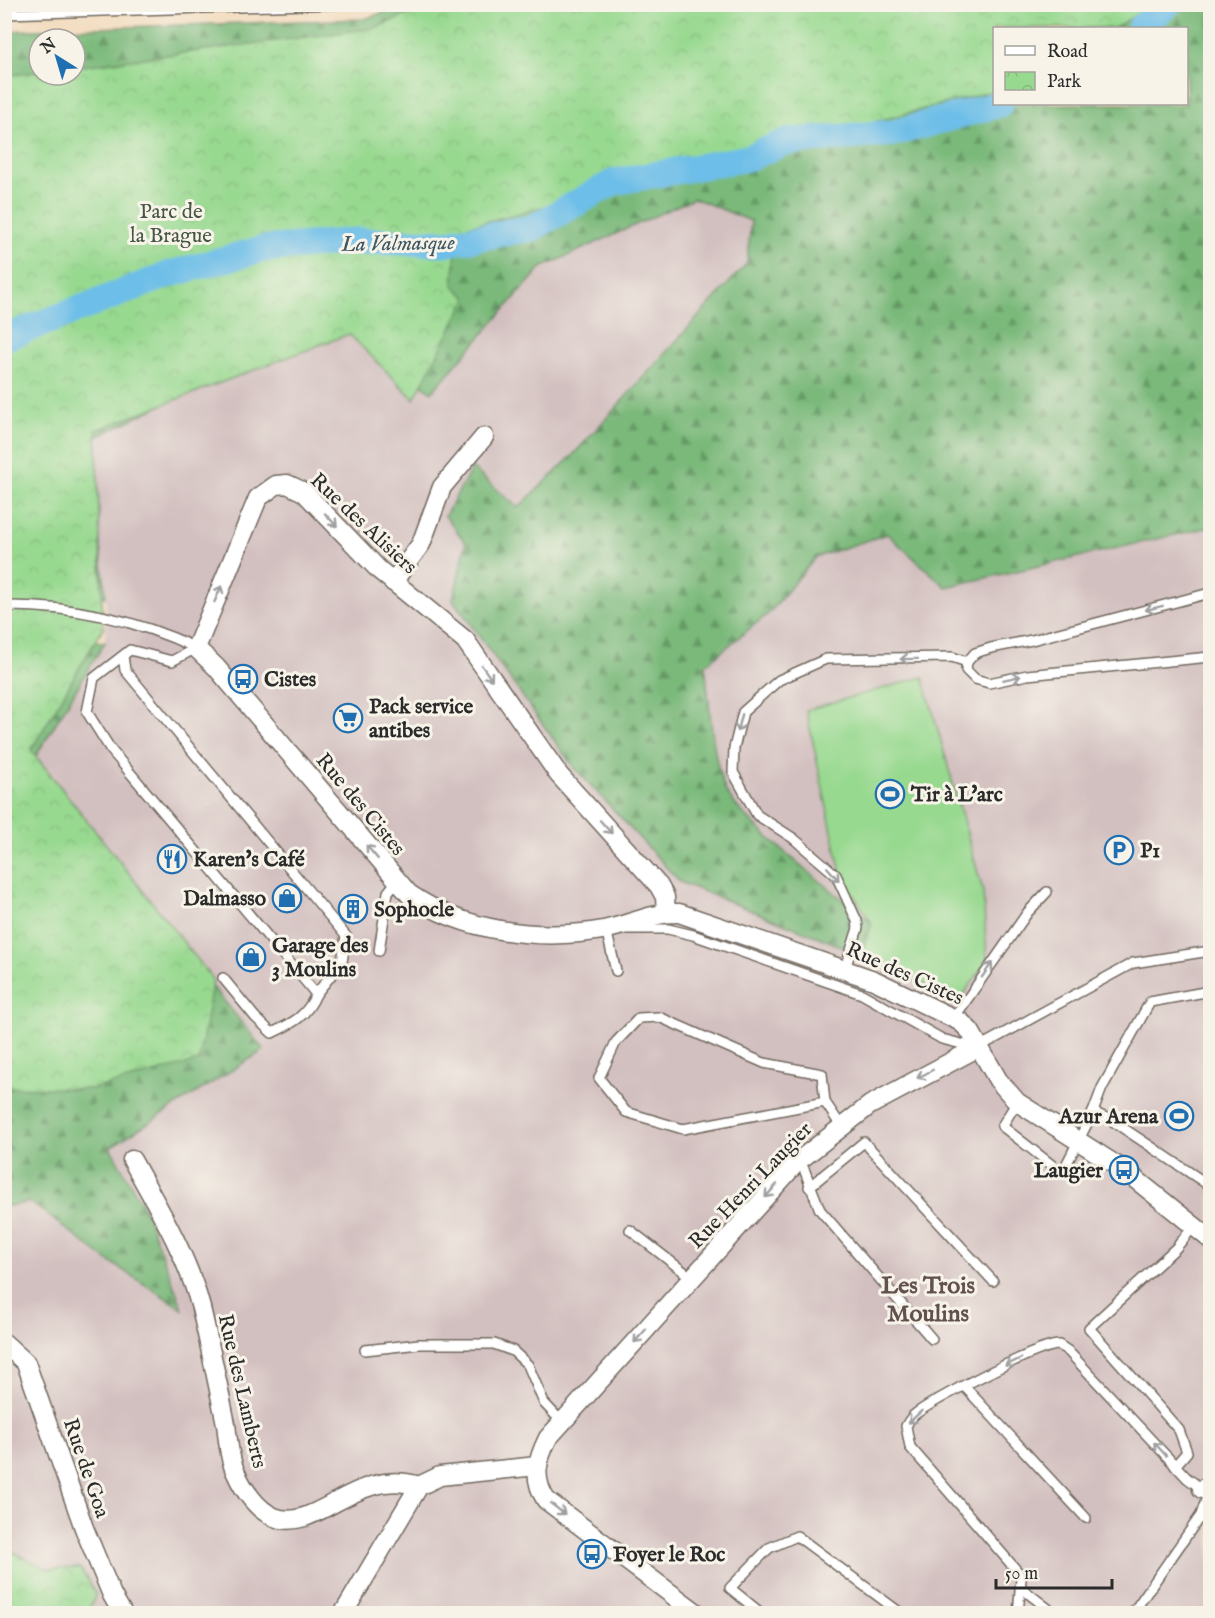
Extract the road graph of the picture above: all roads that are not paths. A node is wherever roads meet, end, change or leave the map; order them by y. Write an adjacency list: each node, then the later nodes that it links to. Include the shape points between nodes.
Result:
1 (341, 4): 2 (lane)
2 (4, 14)
3 (484, 437): 4 (street, via 441,487 421,544)
4 (393, 582): 7 (street, Rue des Alisiers, one-way to 4, via 253,505 276,486 287,484 304,492); 13 (street, Rue des Alisiers, one-way to 13, via 465,640 559,775 659,886 665,897)
5 (1210, 593): 10 (lane, one-way to 10, via 992,648 975,653)
6 (4, 606): 7 (lane, via 43,606 84,613 143,628)
7 (196, 648): 8 (lane, via 172,662 130,650); 11 (street, Rue des Cistes, one-way to 7)
8 (123, 656): 21 (lane, via 125,670 346,936 342,962); 21 (lane, via 94,678 87,712 111,750)
9 (1210, 657): 10 (lane, one-way to 9, via 970,674 989,683 1027,675)
10 (967, 662): 17 (lane, one-way to 17, via 952,657 826,658 779,680 743,712 733,772 757,815 794,838 836,876 857,921)
11 (396, 882): 14 (street, Rue des Cistes, via 439,912 473,924 538,935); 15 (lane, via 388,892)
12 (1047, 892): 22 (lane, one-way to 12, via 1028,912)
13 (666, 913): 14 (street, Rue des Cistes); 17 (street, Rue des Cistes, via 695,917)
14 (606, 929): 18 (lane); 23 (lane, Rue des Cistes, via 668,929 693,935 862,994 942,1039)
15 (379, 951)
16 (1210, 951): 23 (lane, via 1133,963)
17 (845, 969): 22 (street, Rue des Cistes)
18 (616, 971)
19 (223, 978): 21 (lane, via 272,1033 309,1010)
20 (1210, 991): 26 (lane, via 1150,1002 1102,1088)
21 (316, 994)
22 (954, 1018): 23 (street, Rue des Cistes, via 970,1031)
23 (978, 1048): 25 (street); 27 (street, Rue Henri Laugier, one-way to 27, via 870,1105)
24 (825, 1102): 24 (lane, via 683,1129 626,1112 599,1078 616,1042 639,1018 658,1017 764,1063 822,1074); 27 (lane)
25 (1017, 1102): 28 (street); 28 (lane, via 1002,1126 1062,1173)
26 (1093, 1112): 28 (lane); 31 (lane)
27 (841, 1126): 30 (street, Rue Henri Laugier)
28 (1078, 1140): 33 (street, via 1146,1186)
29 (132, 1160): 45 (street, Rue des Lamberts, via 175,1239 200,1306 235,1472 254,1502 273,1517 294,1520 380,1482 401,1480)
30 (797, 1162): 32 (lane, via 804,1169); 36 (street, Rue Henri Laugier, one-way to 36)
31 (1210, 1186)
32 (809, 1187): 37 (lane, via 864,1142); 38 (lane, via 820,1210)
33 (1194, 1226): 35 (street); 44 (lane, via 1176,1248 1089,1328 1179,1430 1187,1452)
34 (630, 1230): 36 (lane)
35 (1210, 1239)
36 (692, 1278): 42 (street, Rue Henri Laugier, one-way to 42)
37 (993, 1281)
38 (932, 1339)
39 (4, 1343): 49 (street, Rue de Goa, via 26,1363 84,1528)
40 (364, 1350): 42 (lane, via 419,1344 494,1344 513,1351 528,1365 544,1403)
41 (964, 1386): 44 (lane, one-way to 41, via 1059,1345 1039,1350); 47 (lane); 48 (lane, one-way to 48, via 913,1416 906,1426 906,1436 910,1447 1010,1559 1018,1572)
42 (562, 1422): 43 (street, Rue Henri Laugier, via 548,1438)
43 (537, 1466): 45 (street, via 441,1476); 51 (street, one-way to 51, via 546,1500)
44 (1175, 1466): 46 (lane)
45 (419, 1486): 50 (street)
46 (1208, 1488): 56 (lane, via 1201,1515)
47 (1086, 1518)
48 (1020, 1587): 54 (lane); 55 (lane)
49 (123, 1614)
50 (343, 1614)
51 (698, 1614)
52 (762, 1614): 53 (lane, via 730,1588 769,1548 797,1536)
53 (902, 1614)
54 (1018, 1614)
55 (1054, 1614)
56 (1132, 1614)

